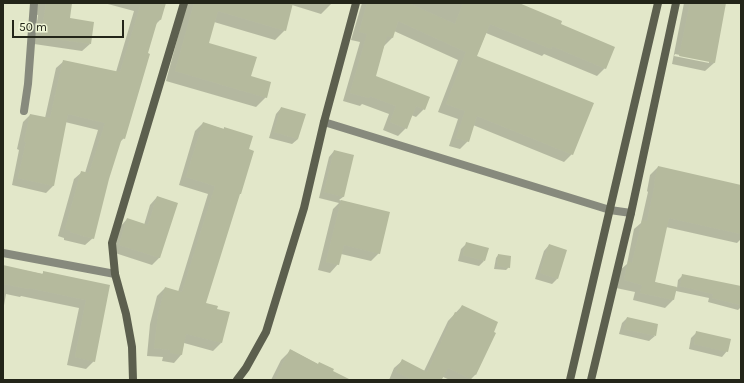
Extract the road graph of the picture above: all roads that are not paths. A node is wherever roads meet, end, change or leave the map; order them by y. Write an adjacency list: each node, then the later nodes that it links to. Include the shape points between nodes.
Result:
1 (34, 3): 6 (street)
2 (184, 3): 11 (street, via 112,243)
3 (356, 3): 7 (street)
4 (658, 3): 8 (street)
5 (676, 3): 9 (street)
6 (24, 111)
7 (324, 122): 8 (street); 13 (street, via 304,208 266,332)
8 (610, 210): 9 (street); 14 (street)
9 (631, 213): 15 (street)
10 (3, 253): 11 (street)
11 (115, 274): 12 (street, via 132,347)
12 (133, 380)
13 (237, 380)
14 (570, 380)
15 (591, 380)

